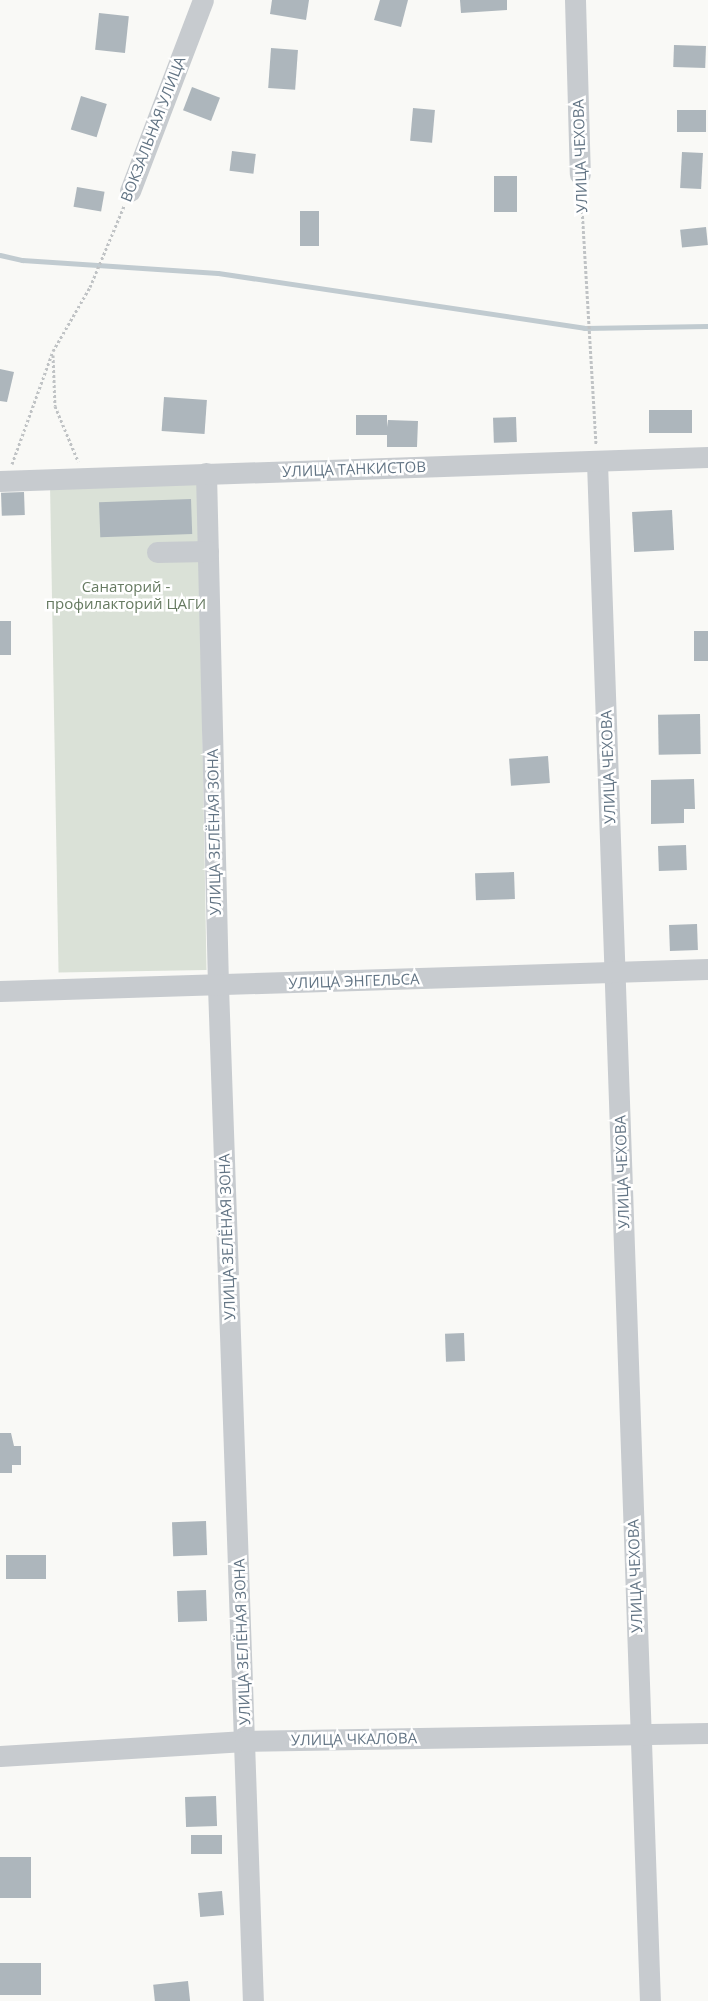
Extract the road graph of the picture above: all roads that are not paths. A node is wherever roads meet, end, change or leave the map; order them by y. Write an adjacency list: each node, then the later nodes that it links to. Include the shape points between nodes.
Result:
1 (203, 0): 4 (street, ВОКЗАЛЬНАЯ УЛИЦА)
2 (575, 0): 3 (street, УЛИЦА ЧЕХОВА)
3 (580, 174)
4 (130, 191)
5 (708, 457): 6 (street, УЛИЦА ТАНКИСТОВ)
6 (597, 462): 7 (street, УЛИЦА ТАНКИСТОВ); 12 (street, УЛИЦА ЧЕХОВА)
7 (206, 473): 8 (street, УЛИЦА ТАНКИСТОВ); 9 (street, УЛИЦА ЗЕЛЁНАЯ ЗОНА)
8 (3, 481)
9 (208, 551): 10 (street); 13 (street, УЛИЦА ЗЕЛЁНАЯ ЗОНА)
10 (157, 552)
11 (708, 969): 12 (street, УЛИЦА ЭНГЕЛЬСА)
12 (616, 972): 13 (street, УЛИЦА ЭНГЕЛЬСА); 16 (street, УЛИЦА ЧЕХОВА)
13 (218, 986): 14 (street, УЛИЦА ЭНГЕЛЬСА); 17 (street, УЛИЦА ЗЕЛЁНАЯ ЗОНА)
14 (0, 991)
15 (708, 1733): 16 (street, УЛИЦА ЧКАЛОВА)
16 (640, 1734): 17 (street, УЛИЦА ЧКАЛОВА); 20 (street, УЛИЦА ЧЕХОВА)
17 (245, 1741): 18 (street, УЛИЦА ЧКАЛОВА); 19 (street, УЛИЦА ЗЕЛЁНАЯ ЗОНА)
18 (0, 1756)
19 (253, 2001)
20 (650, 2001)

